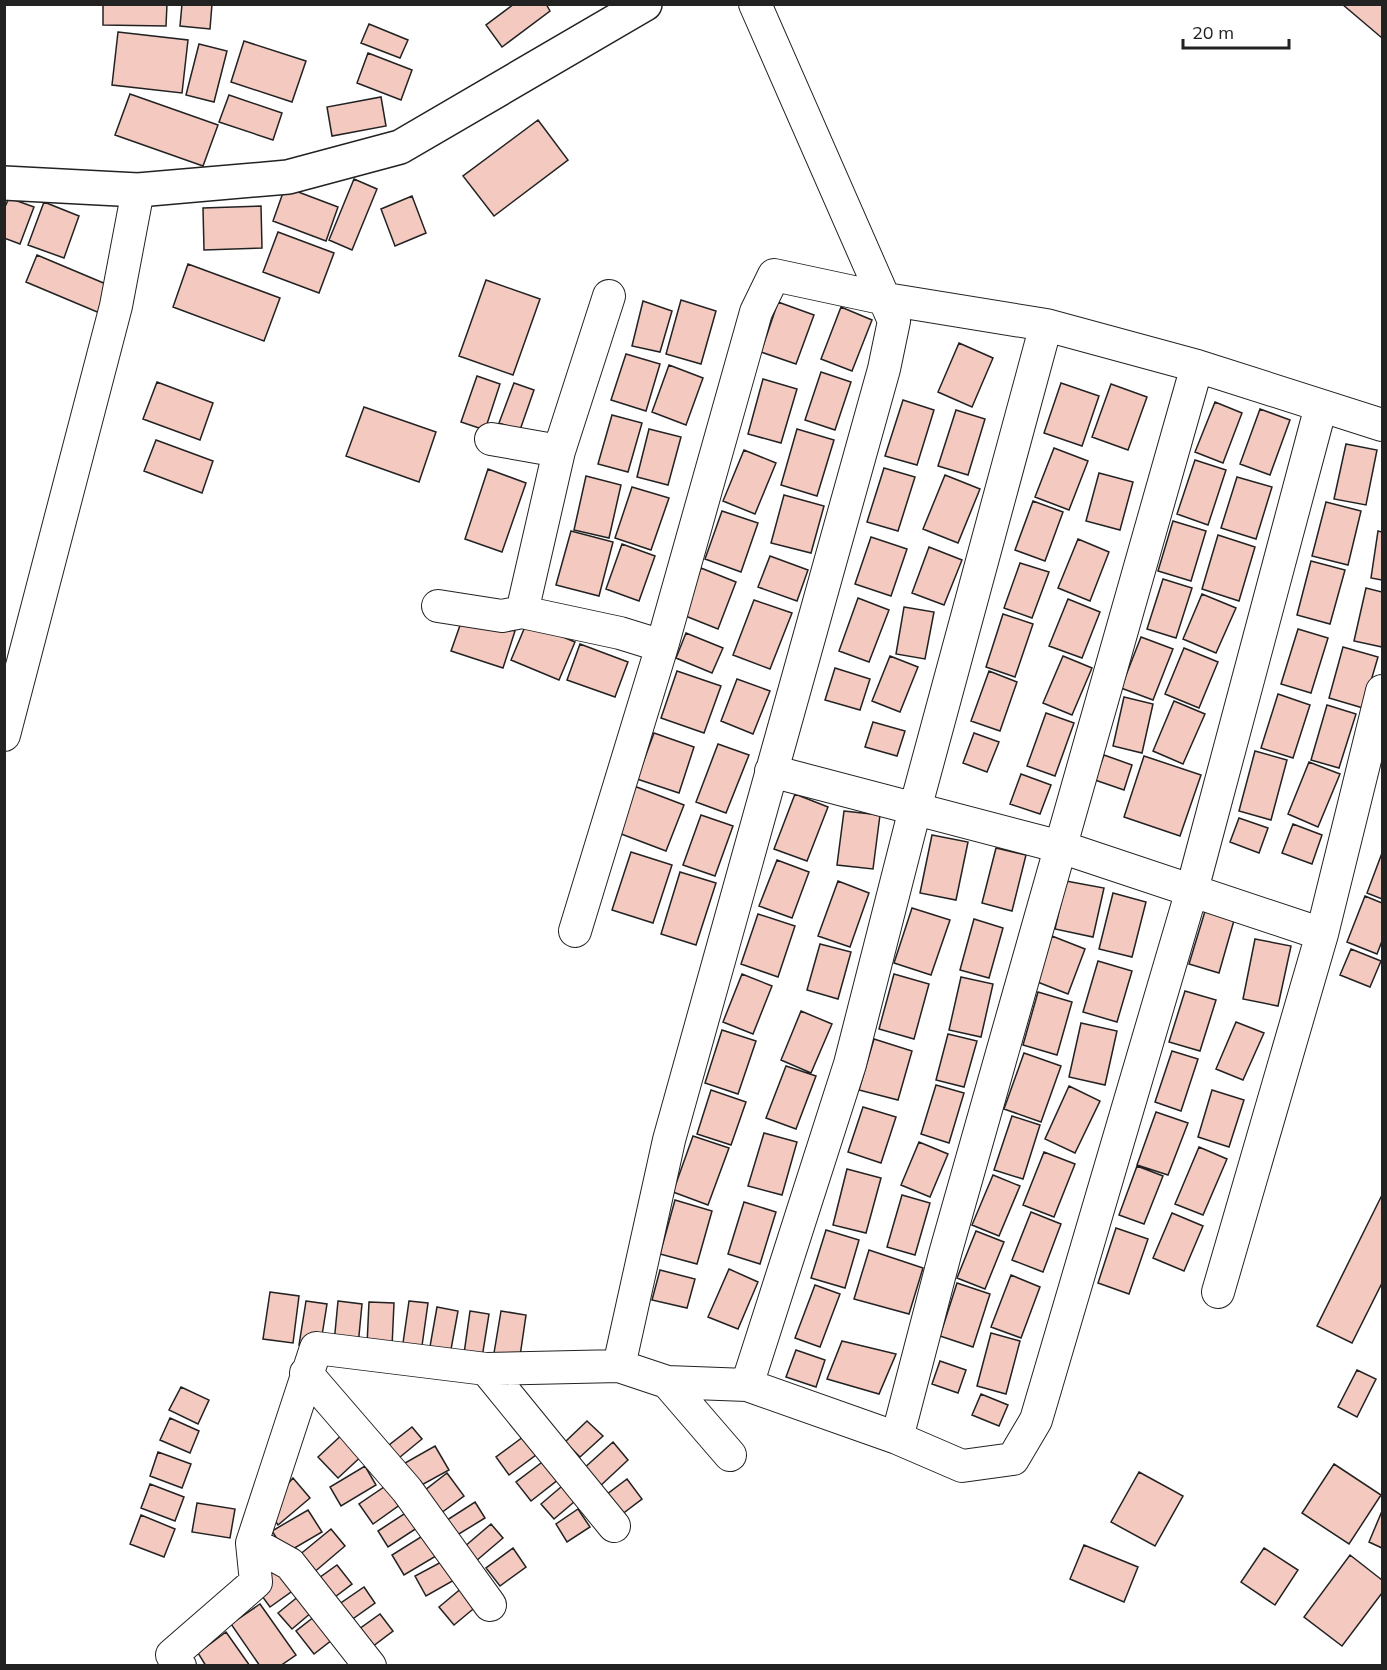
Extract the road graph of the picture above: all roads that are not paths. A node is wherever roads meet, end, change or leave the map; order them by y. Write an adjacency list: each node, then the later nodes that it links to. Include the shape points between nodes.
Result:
1 (645, 4): 4 (street, via 400,147 288,177)
2 (755, 4): 6 (street)
3 (4, 183): 4 (street)
4 (138, 190): 17 (street, via 116,306)
5 (609, 296): 12 (street)
6 (886, 299): 7 (street); 15 (street, via 774,275 756,312); 18 (street, via 894,321 884,369)
7 (1046, 325): 8 (street); 19 (street)
8 (1197, 366): 9 (street); 20 (street)
9 (1321, 406): 10 (street); 21 (street)
10 (1383, 424)
11 (490, 439): 12 (street)
12 (559, 451): 14 (street)
13 (438, 606): 14 (street, via 502,616)
14 (522, 612): 15 (street)
15 (662, 646): 22 (street)
16 (1383, 691): 23 (street)
17 (4, 735)
18 (771, 771): 19 (street); 25 (street, via 669,1140)
19 (915, 809): 20 (street); 29 (street, via 850,1064)
20 (1061, 846): 21 (street); 30 (street)
21 (1192, 890): 23 (street); 30 (street, via 1036,1420 1013,1459 1003,1461 962,1466)
22 (575, 931)
23 (1322, 934): 24 (street)
24 (1218, 1292)
25 (619, 1366): 26 (street); 28 (street)
26 (486, 1369): 27 (street, via 316,1348); 32 (street)
27 (306, 1373): 33 (street); 34 (street, via 407,1490)
28 (667, 1382): 29 (street); 31 (street)
29 (747, 1385): 30 (street)
30 (897, 1438)
31 (730, 1455)
32 (614, 1527)
33 (252, 1542): 35 (street, via 256,1582 172,1655); 36 (street, via 290,1564)
34 (490, 1605)
35 (180, 1665)
36 (369, 1665)

